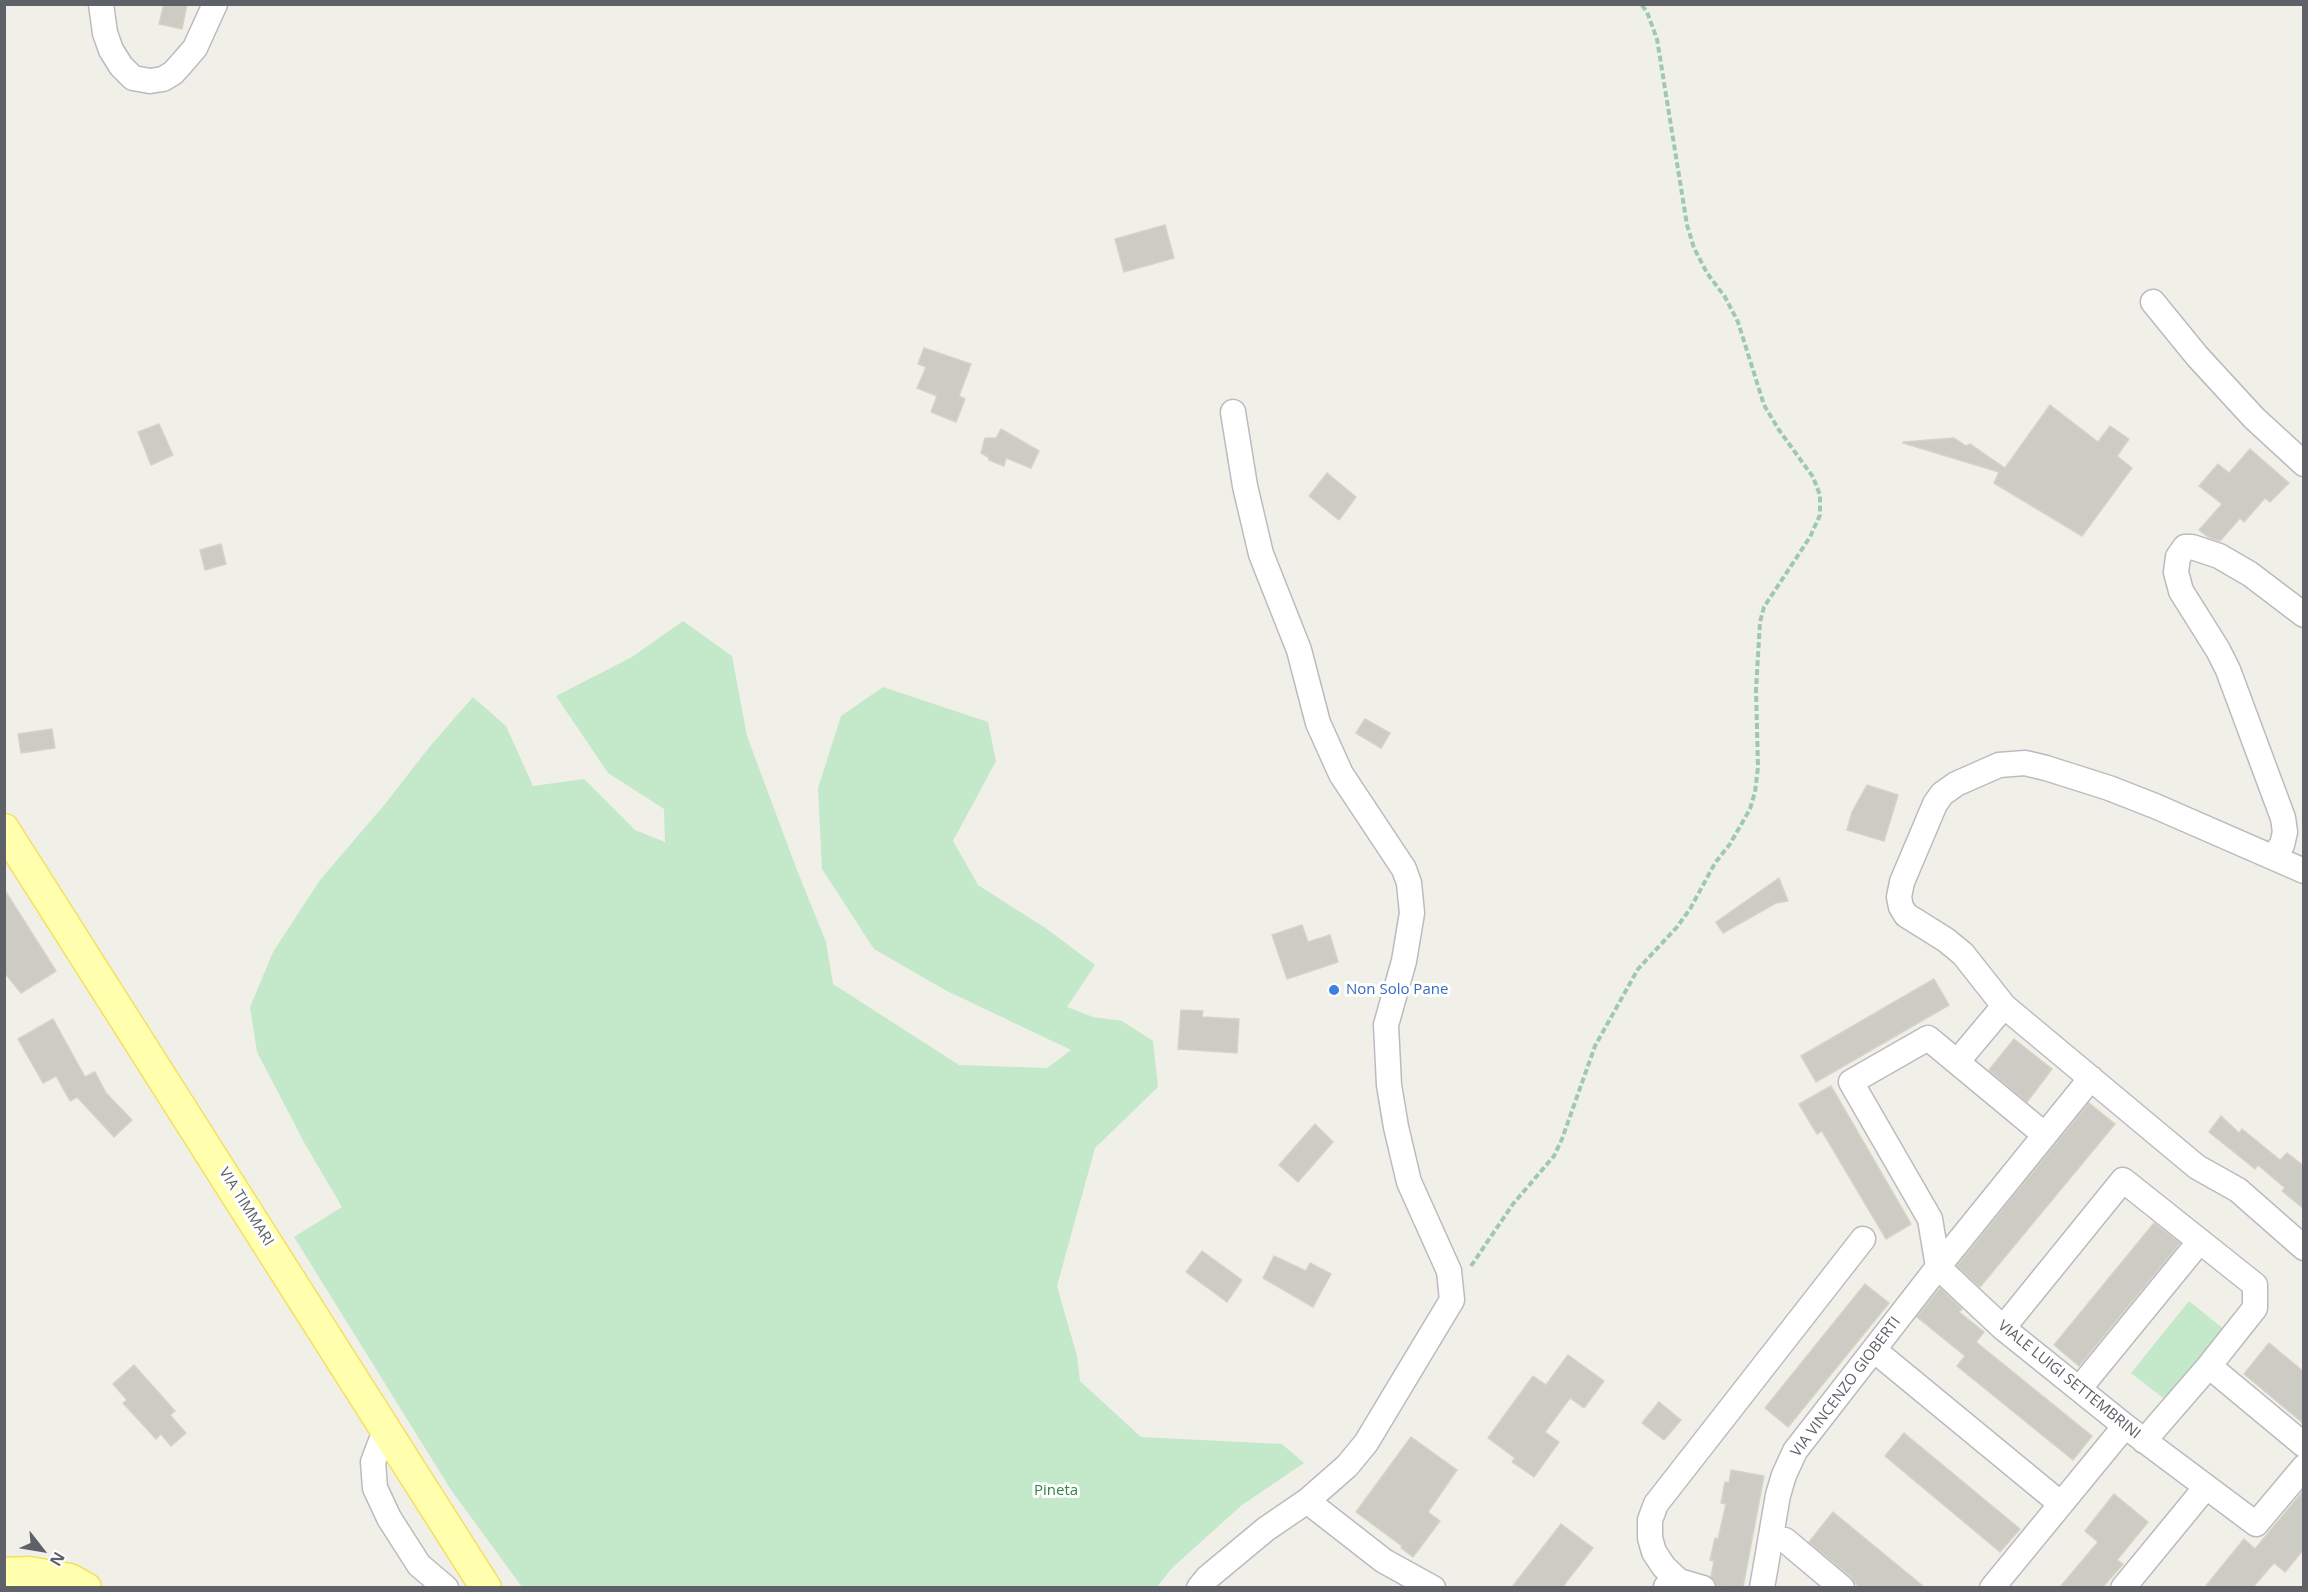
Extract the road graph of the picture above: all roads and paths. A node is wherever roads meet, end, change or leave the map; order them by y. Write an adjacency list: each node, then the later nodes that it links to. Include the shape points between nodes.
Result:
1 (100, 4): 2 (street, via 105,33 121,66 133,78 150,81 173,73 195,48)
2 (215, 4)
3 (1641, 4): 19 (path, via 1656,39 1694,248 1738,322 1764,405 1813,477 1820,495 1820,515 1764,607 1760,622 1756,690 1758,766 1750,809 1690,909 1638,969 1595,1046 1554,1156 1494,1229)
4 (2153, 302): 6 (street, via 2237,400)
5 (1233, 412): 19 (street, via 1261,554 1299,650 1318,723 1341,774 1404,869 1409,884 1412,913 1404,961 1386,1025 1389,1085 1409,1182 1449,1272)
6 (2304, 464)
7 (2304, 615): 9 (street, via 2219,556 2192,547 2178,557 2176,572 2181,591 2228,670 2278,801 2285,832 2282,845)
8 (4, 829): 24 (main road, VIA TIMMARI)
9 (2272, 857): 10 (street); 11 (street, via 2109,788 2025,763 1999,765 1956,784 1942,794 1927,819 1902,882 1901,907 1906,915 1963,954)
10 (2304, 871)
11 (2004, 1006): 12 (street); 13 (street)
12 (1957, 1062): 14 (street); 18 (street, via 1928,1038 1851,1082 1930,1219)
13 (2091, 1078): 14 (street, VIA VINCENZO GIOBERTI); 17 (street, via 2197,1167 2238,1190)
14 (2045, 1135): 18 (street, VIA VINCENZO GIOBERTI)
15 (1863, 1239): 33 (street, via 1656,1504 1650,1520 1650,1538)
16 (2200, 1242): 20 (street, via 2123,1180); 22 (street, via 2255,1285 2255,1308); 23 (street)
17 (2304, 1248)
18 (1938, 1267): 20 (street, VIALE LUIGI SETTEMBRINI); 21 (street, VIA VINCENZO GIOBERTI)
19 (1452, 1300): 29 (street, via 1366,1443 1347,1466)
20 (2003, 1328): 23 (street, VIALE LUIGI SETTEMBRINI)
21 (1874, 1350): 30 (street); 31 (street, VIA VINCENZO GIOBERTI, via 1790,1460 1778,1495)
22 (2209, 1366): 25 (street); 26 (street)
23 (2079, 1389): 25 (street, VIALE LUIGI SETTEMBRINI)
24 (387, 1431): 35 (street, via 373,1462 375,1488 419,1565); 36 (main road, VIA TIMMARI)
25 (2134, 1434): 28 (street, VIALE LUIGI SETTEMBRINI); 30 (street)
26 (2304, 1445)
27 (2304, 1467): 28 (street, VIALE LUIGI SETTEMBRINI, via 2256,1524)
28 (2206, 1487): 43 (street)
29 (1307, 1501): 37 (street, via 1266,1529); 38 (street, via 1384,1561)
30 (2061, 1504): 42 (street)
31 (1771, 1538): 40 (street, VIA VINCENZO GIOBERTI); 41 (street, via 1785,1540)
32 (4, 1573): 34 (main road, via 29,1572 70,1579)
33 (1671, 1584): 39 (street)
34 (86, 1587)
35 (446, 1587)
36 (486, 1587)
37 (1199, 1587)
38 (1433, 1587)
39 (1703, 1587)
40 (1762, 1587)
41 (1840, 1587)
42 (1992, 1587)
43 (2123, 1587)

